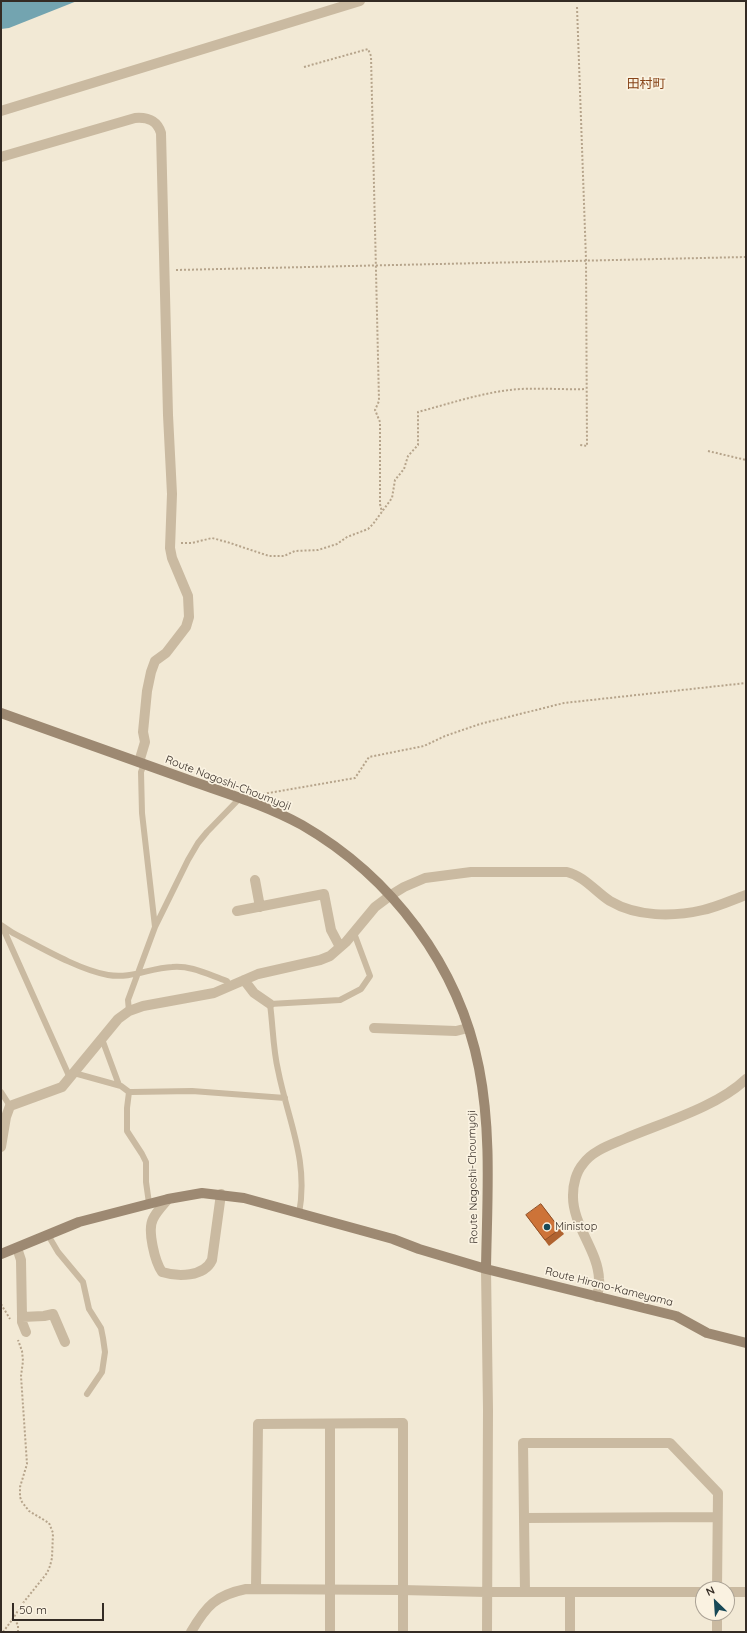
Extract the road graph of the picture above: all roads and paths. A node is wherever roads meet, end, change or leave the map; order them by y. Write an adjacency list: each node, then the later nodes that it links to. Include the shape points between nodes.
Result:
1 (360, 1): 4 (street)
2 (577, 7): 7 (path)
3 (304, 67): 8 (path, via 368,49 371,56)
4 (1, 111)
5 (1, 157): 9 (street, via 135,118 152,119 161,133)
6 (746, 257): 7 (path)
7 (586, 260): 8 (path); 10 (path)
8 (375, 266): 9 (path); 14 (path, via 379,401 376,410 380,422)
9 (164, 270): 15 (street, via 172,494)
10 (586, 389): 11 (path, via 587,446); 14 (path, via 510,390 476,396 418,412 418,445 408,456 404,469 395,480 392,498)
11 (580, 445)
12 (708, 451): 13 (path)
13 (746, 460)
14 (382, 512): 15 (path, via 368,529 337,544 318,550 295,551 284,556 269,556 212,538 192,544)
15 (170, 541): 18 (street, via 172,558 188,596 189,617 186,627 166,653 155,661 151,672)
16 (746, 683): 19 (path, via 564,703 480,724 424,746 369,757 355,778)
17 (1, 713): 18 (main road, Route Nagoshi-Choumyoji)
18 (141, 763): 20 (main road, Route Nagoshi-Choumyoji); 27 (lane, via 142,813)
19 (261, 794)
20 (240, 798): 22 (main road, Route Nagoshi-Choumyoji, via 279,813 323,838); 27 (lane, via 198,843)
21 (255, 880): 24 (street)
22 (391, 895): 23 (street, via 414,883 436,876 515,871 558,871 575,874 620,906 660,914 702,910); 28 (street, via 375,908); 36 (main road, Route Nagoshi-Choumyoji, via 433,952 456,995)
23 (746, 895)
24 (260, 907): 25 (street); 29 (street, via 324,894 331,930)
25 (237, 911)
26 (1, 925): 30 (lane, via 93,971 109,975); 38 (lane)
27 (155, 927): 30 (lane)
28 (354, 933): 29 (street); 33 (lane, via 370,976 362,989 340,1000)
29 (340, 947): 31 (street, via 330,956 320,960 258,974)
30 (136, 974): 32 (lane, via 172,967 190,967 227,981); 34 (lane, via 128,1000)
31 (244, 980): 32 (street); 33 (street, via 254,993)
32 (229, 987): 34 (street, via 214,993)
33 (270, 1004): 43 (lane, via 277,1069)
34 (129, 1011): 37 (street, via 118,1019)
35 (374, 1028): 36 (street, via 456,1031)
36 (468, 1028): 53 (main road, Route Nagoshi-Choumyoji, via 479,1069 486,1118)
37 (102, 1039): 38 (street); 40 (lane)
38 (72, 1076): 40 (lane); 44 (street, via 62,1086)
39 (746, 1080): 54 (street, via 708,1104 600,1150 582,1164 574,1183 574,1207 597,1267)
40 (119, 1085): 42 (lane)
41 (1, 1092): 44 (lane)
42 (129, 1092): 43 (lane, via 192,1091); 48 (lane, via 126,1108 127,1131 146,1162)
43 (285, 1098): 49 (lane, via 302,1167)
44 (10, 1106): 45 (street)
45 (1, 1147)
46 (221, 1194): 47 (main road, via 202,1193); 47 (street, via 212,1260 207,1268 174,1275 162,1272 152,1240 151,1222); 49 (main road)
47 (168, 1198): 48 (main road)
48 (149, 1203): 50 (main road, via 79,1222)
49 (298, 1214): 53 (main road, via 393,1239)
50 (48, 1235): 51 (main road); 62 (lane, via 58,1252 83,1282 89,1309 101,1328 105,1352 102,1372)
51 (17, 1248): 52 (main road); 56 (street, via 21,1260)
52 (1, 1254)
53 (486, 1269): 54 (main road, Route Hirano-Kameyama); 70 (street)
54 (597, 1297): 61 (main road, Route Hirano-Kameyama, via 676,1316 707,1333)
55 (1, 1304): 57 (path)
56 (22, 1317): 58 (street); 60 (street, via 52,1314)
57 (11, 1320)
58 (26, 1332)
59 (18, 1339): 76 (path, via 23,1361 21,1376 27,1464 20,1487 20,1497 30,1511 49,1523 53,1533 52,1558 47,1573)
60 (65, 1342)
61 (746, 1343)
62 (87, 1394)
63 (330, 1424): 67 (street, via 258,1424); 68 (street); 69 (street, via 403,1424)
64 (717, 1517): 65 (street); 65 (street, via 718,1493 670,1443 523,1443); 66 (street)
65 (524, 1518): 71 (street)
66 (717, 1581)
67 (256, 1589): 68 (street); 80 (street, via 236,1591 214,1600)
68 (329, 1590): 69 (street); 81 (street)
69 (402, 1590): 70 (street); 82 (street)
70 (486, 1592): 71 (street); 83 (street)
71 (525, 1592): 72 (street)
72 (570, 1592): 73 (street); 84 (street)
73 (695, 1592)
74 (735, 1592): 75 (street)
75 (746, 1592)
76 (12, 1620): 78 (path); 79 (path, via 18,1625)
77 (717, 1621): 85 (street)
78 (4, 1632)
79 (18, 1632)
80 (191, 1632)
81 (330, 1632)
82 (402, 1632)
83 (487, 1632)
84 (570, 1632)
85 (717, 1632)

